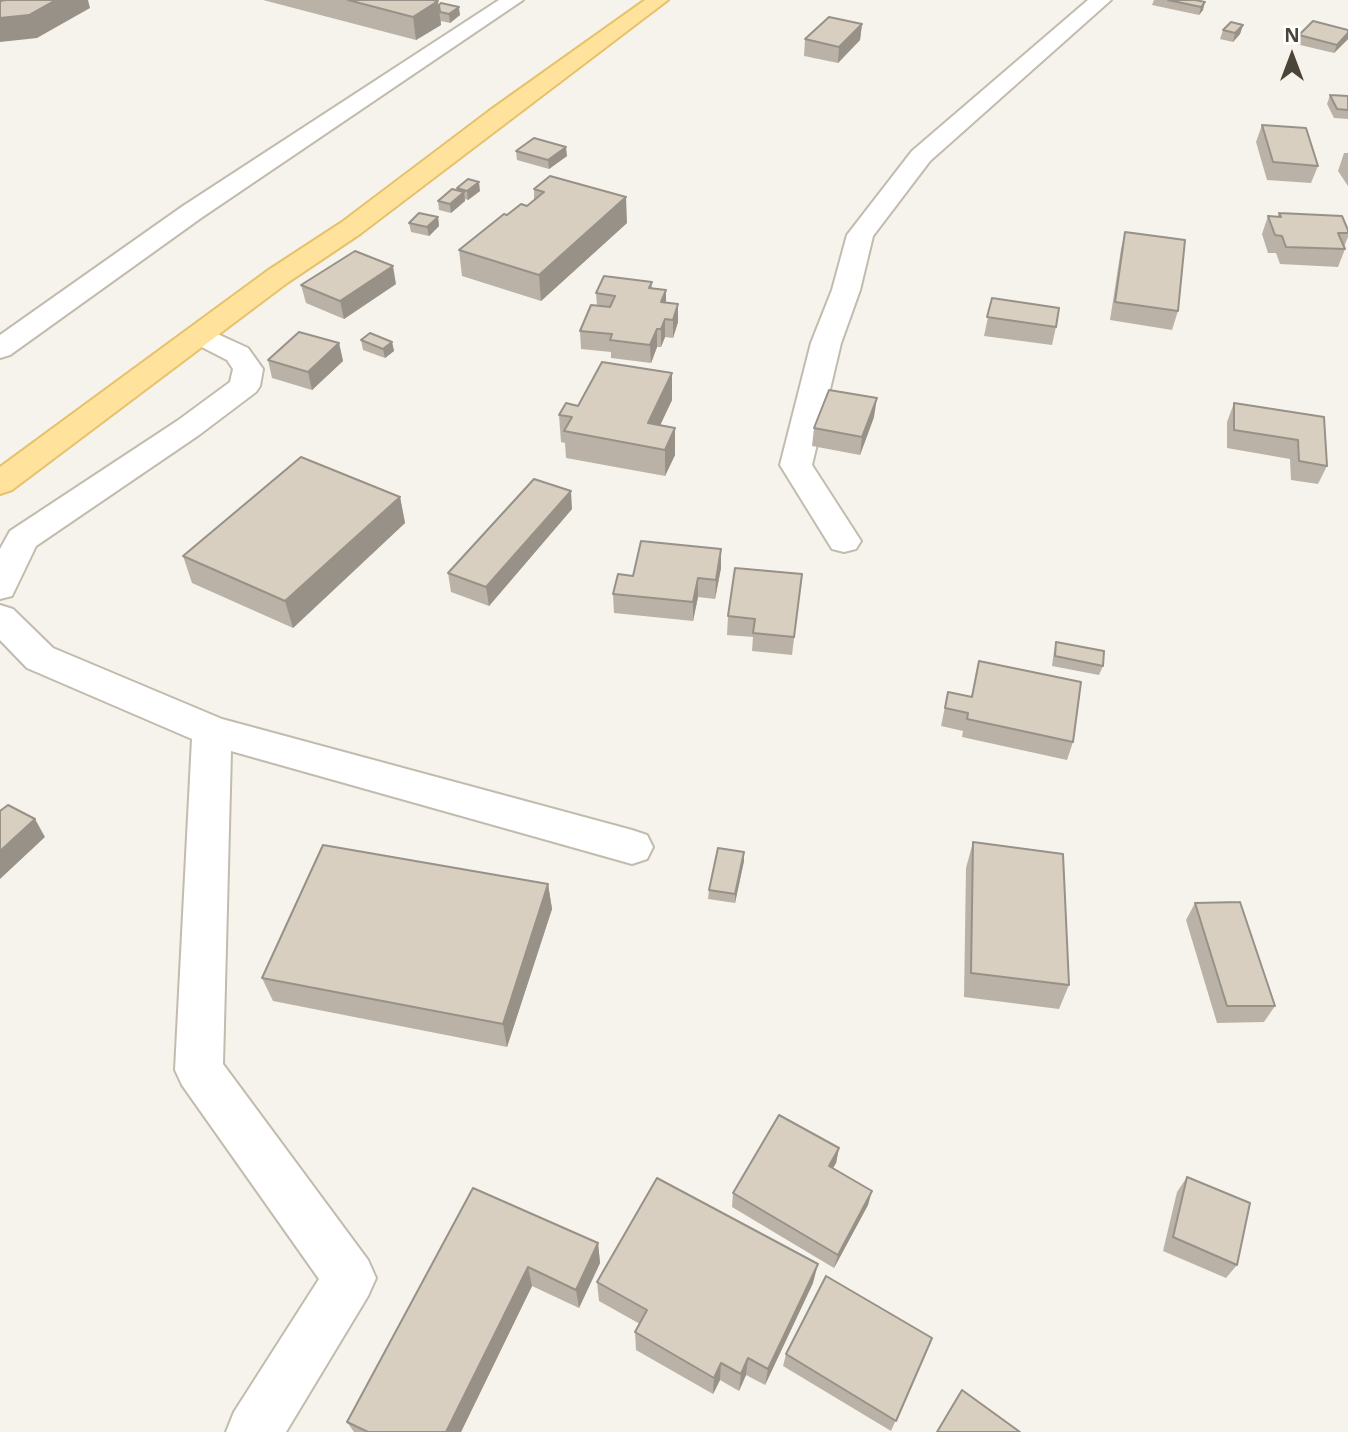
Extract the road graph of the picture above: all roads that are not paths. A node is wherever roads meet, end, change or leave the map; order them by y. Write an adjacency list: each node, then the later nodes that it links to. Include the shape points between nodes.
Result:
1 (513, 0): 5 (street, via 192,212)
2 (658, 0): 4 (main road)
3 (1101, 0): 7 (street, via 921,156 860,235 846,290 825,343 796,465)
4 (200, 335): 6 (main road); 8 (street, via 238,354 248,369 244,386 22,540)
5 (0, 349)
6 (0, 483)
7 (844, 541)
8 (0, 587)
9 (0, 618): 10 (street, via 40,657)
10 (212, 732): 11 (street); 12 (street, via 199,1070 350,1278)
11 (632, 847)
12 (254, 1432)

